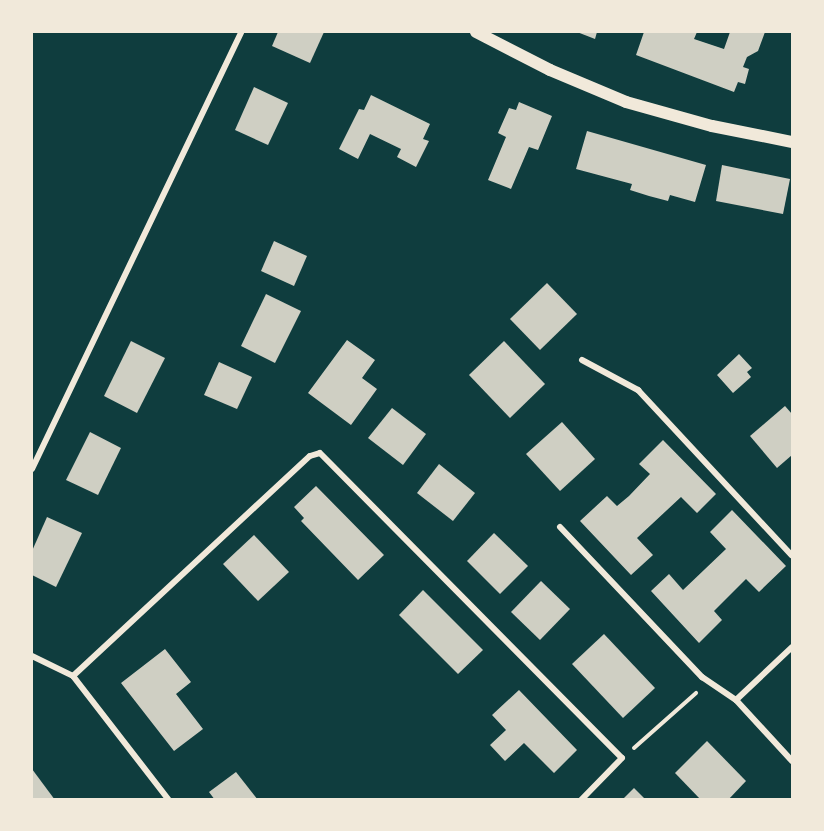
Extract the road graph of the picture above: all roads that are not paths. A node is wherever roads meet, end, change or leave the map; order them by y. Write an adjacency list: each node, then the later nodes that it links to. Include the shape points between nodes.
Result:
1 (241, 32): 5 (street)
2 (476, 32): 3 (main road, via 550,70 626,102 712,126)
3 (792, 142)
4 (582, 360): 7 (street, via 638,390)
5 (32, 469)
6 (560, 527): 11 (street, via 708,683)
7 (792, 556)
8 (792, 647): 11 (street)
9 (32, 656): 10 (street)
10 (73, 676): 13 (street); 14 (street, via 310,456 320,453 622,758)
11 (736, 700): 12 (street)
12 (792, 761)
13 (169, 800)
14 (581, 800)

